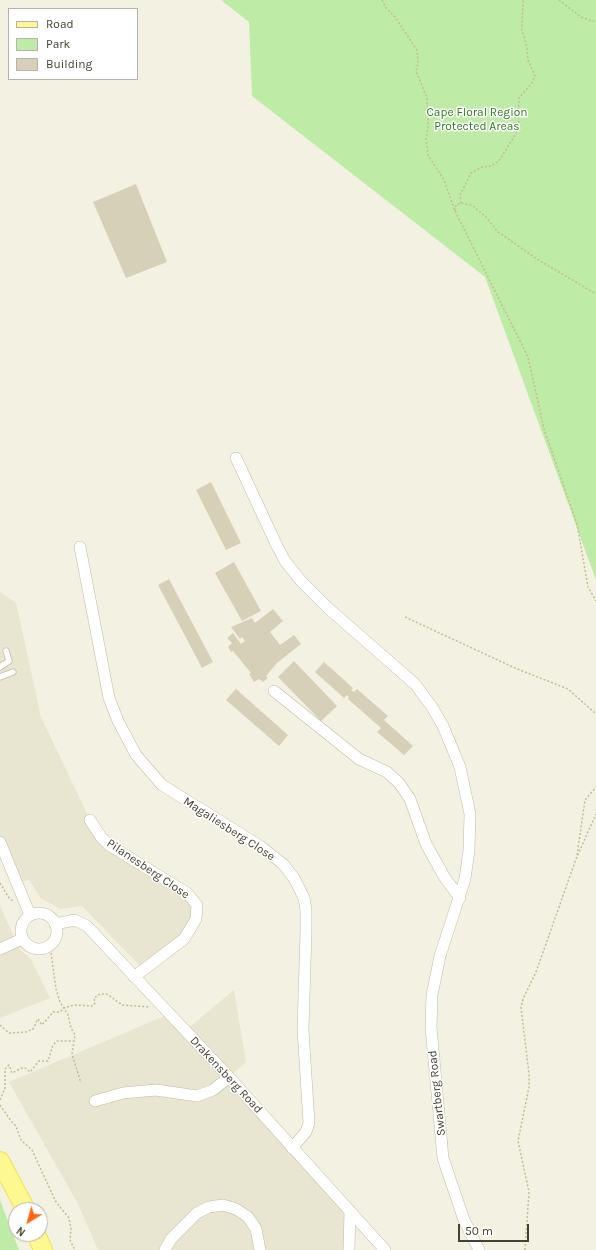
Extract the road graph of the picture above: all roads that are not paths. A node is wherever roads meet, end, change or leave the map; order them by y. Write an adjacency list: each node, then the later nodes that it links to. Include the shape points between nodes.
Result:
1 (236, 458): 10 (street, Swartberg Road, via 277,546 301,581 415,684 443,726 460,767 470,814 469,850)
2 (80, 547): 18 (street, Magaliesberg Close, via 109,698 136,755 162,785 260,846 282,864 297,882 304,898 306,910 303,1030 309,1123 306,1132)
3 (6, 651): 4 (lane, via 9,661)
4 (0, 667)
5 (13, 672): 6 (lane)
6 (0, 677)
7 (274, 691): 10 (street, via 359,758 387,772 399,783 410,799 426,844 445,878)
8 (90, 820): 15 (street, Pilanesberg Close, via 109,844 187,893 197,906 196,919 184,939)
9 (0, 842): 11 (street)
10 (460, 898): 26 (street, Swartberg Road, via 440,956 432,995 431,1027 443,1158 464,1220)
11 (30, 915): 12 (street, via 48,915); 13 (street, via 21,928)
12 (56, 924): 13 (street, via 56,935 50,945 35,949); 15 (street, Drakensberg Road, via 75,920 83,923)
13 (22, 939): 14 (street)
14 (0, 949)
15 (134, 977): 16 (street, Drakensberg Road, via 154,1002 170,1014)
16 (229, 1078): 17 (street, via 213,1090 197,1096 156,1090 123,1093); 18 (street, Drakensberg Road)
17 (95, 1101)
18 (292, 1148): 21 (street, Drakensberg Road)
19 (0, 1161): 20 (main road)
20 (22, 1202)
21 (350, 1211): 24 (street); 25 (street, Drakensberg Road)
22 (165, 1250): 23 (street, via 171,1239 198,1213 209,1207 223,1205 236,1209 248,1217 256,1229)
23 (260, 1250)
24 (349, 1250)
25 (385, 1250)
26 (480, 1250)

